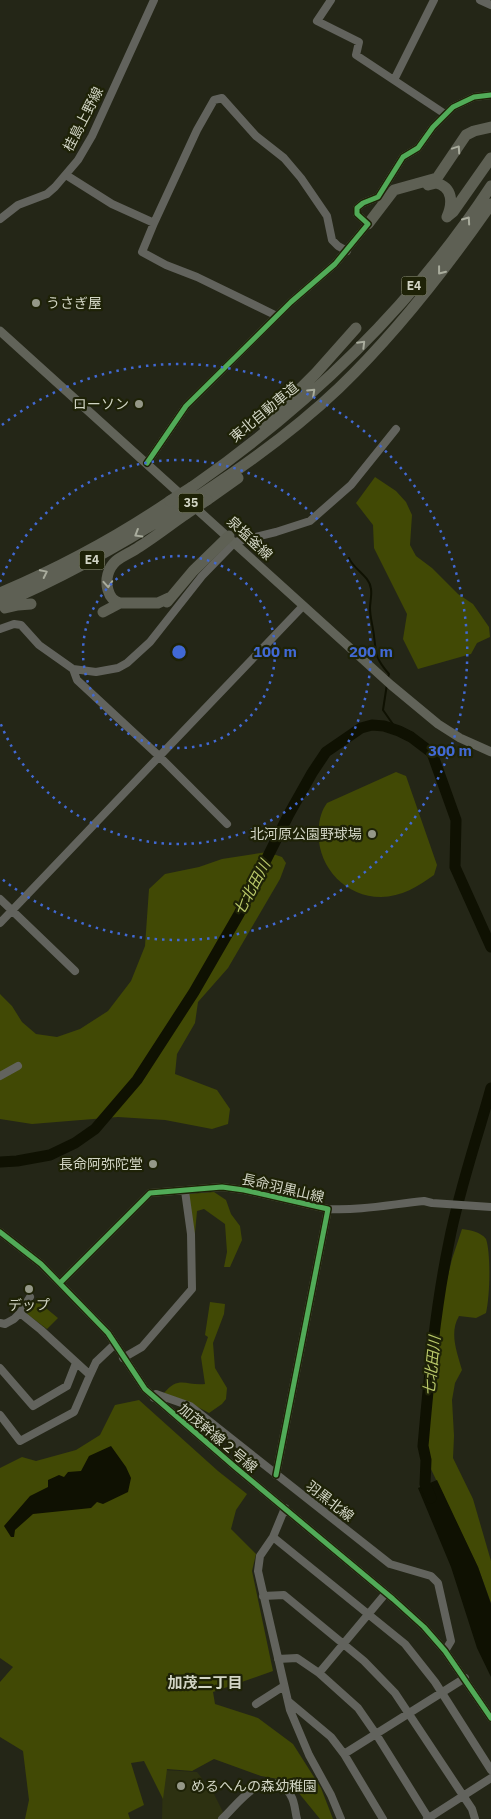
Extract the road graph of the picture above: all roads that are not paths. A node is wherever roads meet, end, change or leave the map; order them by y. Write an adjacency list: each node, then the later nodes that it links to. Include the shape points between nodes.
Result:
1 (154, 0): 11 (street, 桂島上野線, via 92,136)
2 (331, 0): 6 (street, via 317,21 359,42 356,55)
3 (434, 0): 6 (street)
4 (480, 0): 5 (street)
5 (491, 5)
6 (394, 80): 8 (street)
7 (491, 95): 8 (street, via 474,96)
8 (445, 114): 17 (street, via 418,148 403,157 378,197 357,208 357,214)
9 (491, 127): 13 (highway, one-way to 9, via 398,188 437,178 466,136)
10 (491, 158): 13 (highway, via 447,217 450,193 438,184 399,194)
11 (66, 175): 15 (street, 桂島上野線, via 47,194 18,205); 16 (street, via 112,204)
12 (491, 186): 24 (highway, 東北自動車道 / E4, one-way to 12, via 280,421 368,338 444,249)
13 (387, 201): 17 (highway)
14 (491, 204): 25 (highway, 東北自動車道 / E4, one-way to 25, via 413,307 338,388 286,434)
15 (0, 219)
16 (154, 223): 18 (street, via 211,103 219,97 301,178 327,216 332,240); 19 (street, via 142,252)
17 (368, 224): 18 (street)
18 (347, 251): 19 (street)
19 (277, 316): 23 (street, via 186,406)
20 (356, 328): 24 (highway, via 256,434)
21 (0, 331): 23 (main road, 泉塩釜線 / 35)
22 (396, 429): 27 (street, via 351,485 310,521 276,532)
23 (148, 463): 27 (main road, 泉塩釜線 / 35)
24 (217, 469): 25 (highway, 東北自動車道 / E4)
25 (200, 494): 26 (highway, 東北自動車道 / E4, bridge); 26 (highway, bridge)
26 (179, 508): 28 (highway, 東北自動車道 / E4, one-way to 26, via 143,519); 29 (highway, 東北自動車道 / E4, one-way to 29, via 90,561); 31 (highway, one-way to 31, via 140,547 115,562 107,584 110,596)
27 (232, 539): 31 (highway, via 193,571 171,597 158,603); 32 (main road, 泉塩釜線 / 35); 36 (street, via 150,642 127,663 96,672)
28 (0, 593)
29 (0, 604)
30 (30, 604): 33 (highway)
31 (118, 606): 34 (highway)
32 (303, 606): 37 (main road, 泉塩釜線 / 35, via 438,724); 38 (street)
33 (0, 610)
34 (103, 612)
35 (0, 629): 36 (street, via 22,625 39,645)
36 (73, 669): 38 (street, via 77,680)
37 (491, 752)
38 (159, 756): 39 (street); 41 (street)
39 (227, 824)
40 (0, 899): 41 (street)
41 (12, 910): 42 (street); 43 (street)
42 (0, 923)
43 (76, 971)
44 (18, 1066): 45 (street)
45 (0, 1076)
46 (185, 1191): 48 (street, 長命羽黒山線, via 222,1187); 50 (street, 長命羽黒山線, via 150,1193); 55 (street, via 191,1234 192,1289 142,1347)
47 (491, 1207): 48 (street, via 424,1201 348,1210)
48 (328, 1209): 61 (street, 長命羽黒山線)
49 (0, 1233): 50 (street, 加茂幹線２号線)
50 (60, 1283): 54 (street, 加茂幹線２号線, via 108,1332)
51 (30, 1297): 52 (street)
52 (20, 1313): 53 (street); 56 (street)
53 (0, 1324)
54 (115, 1344): 55 (street, 加茂幹線２号線); 58 (street, via 96,1362)
55 (123, 1358): 59 (street, 加茂幹線２号線)
56 (76, 1363): 57 (street, via 66,1386 33,1406); 58 (street)
57 (0, 1368)
58 (90, 1375): 60 (street, via 74,1412 20,1441)
59 (154, 1398): 61 (street, 羽黒北線, via 156,1394 190,1406); 62 (street, 加茂幹線２号線)
60 (0, 1415)
61 (276, 1475): 68 (street, 羽黒北線, via 390,1564 430,1576 438,1583 451,1641)
62 (285, 1508): 63 (street); 64 (street, 加茂幹線２号線)
63 (273, 1537): 65 (street, via 260,1556 258,1571); 66 (street)
64 (386, 1593): 66 (street); 68 (street, 加茂幹線２号線)
65 (263, 1596): 67 (street, via 284,1595); 69 (street)
66 (368, 1613): 67 (street); 73 (street, via 404,1644)
67 (344, 1643): 70 (street); 76 (street, via 380,1676)
68 (445, 1651): 71 (street, 加茂幹線２号線)
69 (278, 1659): 70 (street, via 297,1658); 72 (street)
70 (318, 1673): 78 (street, via 358,1708)
71 (465, 1678): 73 (street); 77 (street, 加茂幹線２号線)
72 (284, 1686): 74 (street); 75 (street)
73 (441, 1692): 76 (street); 80 (street)
74 (288, 1701): 79 (street, via 331,1737); 85 (street, via 309,1755)
75 (256, 1704)
76 (409, 1713): 78 (street); 82 (street)
77 (491, 1718)
78 (376, 1734): 79 (street); 87 (street)
79 (344, 1754): 86 (street)
80 (491, 1770)
81 (491, 1778): 82 (street)
82 (462, 1797): 87 (street); 88 (street)
83 (222, 1819): 84 (street, via 254,1788 274,1783 292,1796)
84 (297, 1819)
85 (341, 1819)
86 (383, 1819)
87 (428, 1819)
88 (475, 1819)

